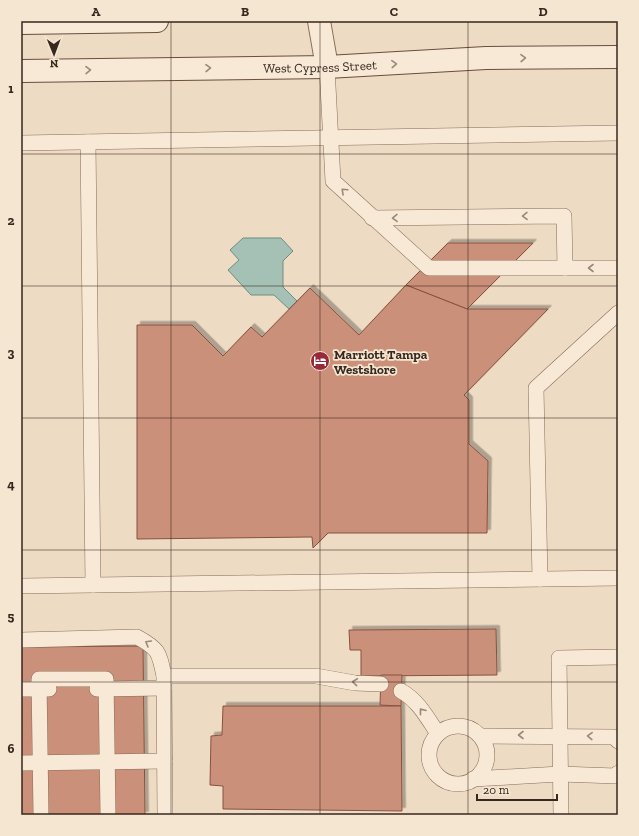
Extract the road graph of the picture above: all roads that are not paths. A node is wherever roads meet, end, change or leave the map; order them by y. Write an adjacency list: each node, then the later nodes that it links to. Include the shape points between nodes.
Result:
1 (157, 21): 3 (street)
2 (320, 21): 5 (street)
3 (21, 23)
4 (618, 57): 5 (street, West Cypress Street, one-way to 4, via 486,58)
5 (327, 67): 6 (street, West Cypress Street, one-way to 5); 8 (lane)
6 (21, 71)
7 (618, 133): 8 (lane)
8 (330, 138): 9 (lane); 11 (lane, one-way to 8, via 332,181)
9 (88, 142): 10 (lane); 17 (lane)
10 (21, 143)
11 (372, 218): 12 (lane, via 429,268); 12 (lane, one-way to 11, via 564,216)
12 (564, 268): 13 (lane, one-way to 12)
13 (618, 268)
14 (618, 313): 16 (lane, via 536,388)
15 (618, 578): 16 (lane)
16 (540, 579): 17 (lane)
17 (93, 585): 18 (lane)
18 (21, 586)
19 (21, 640): 21 (lane, one-way to 19, via 160,656 153,646 137,637)
20 (618, 657): 26 (lane, via 559,658)
21 (164, 682): 22 (lane, one-way to 21, via 316,676); 23 (lane); 29 (lane)
22 (380, 684)
23 (21, 689)
24 (401, 691): 25 (lane, one-way to 24, via 422,710)
25 (438, 734): 27 (lane, via 455,726 464,727); 33 (lane, via 430,750 432,768 438,776 455,783)
26 (560, 735): 27 (lane, one-way to 27); 28 (lane, one-way to 26, via 614,737); 32 (lane)
27 (480, 736): 33 (lane, via 487,754 480,773)
28 (618, 741)
29 (165, 761): 30 (lane); 36 (lane)
30 (21, 763)
31 (618, 773): 32 (lane, via 616,776)
32 (560, 774): 33 (lane); 37 (lane)
33 (473, 779)
34 (41, 815): 35 (lane, via 39,679 106,679)
35 (108, 815)
36 (165, 815)
37 (561, 815)

